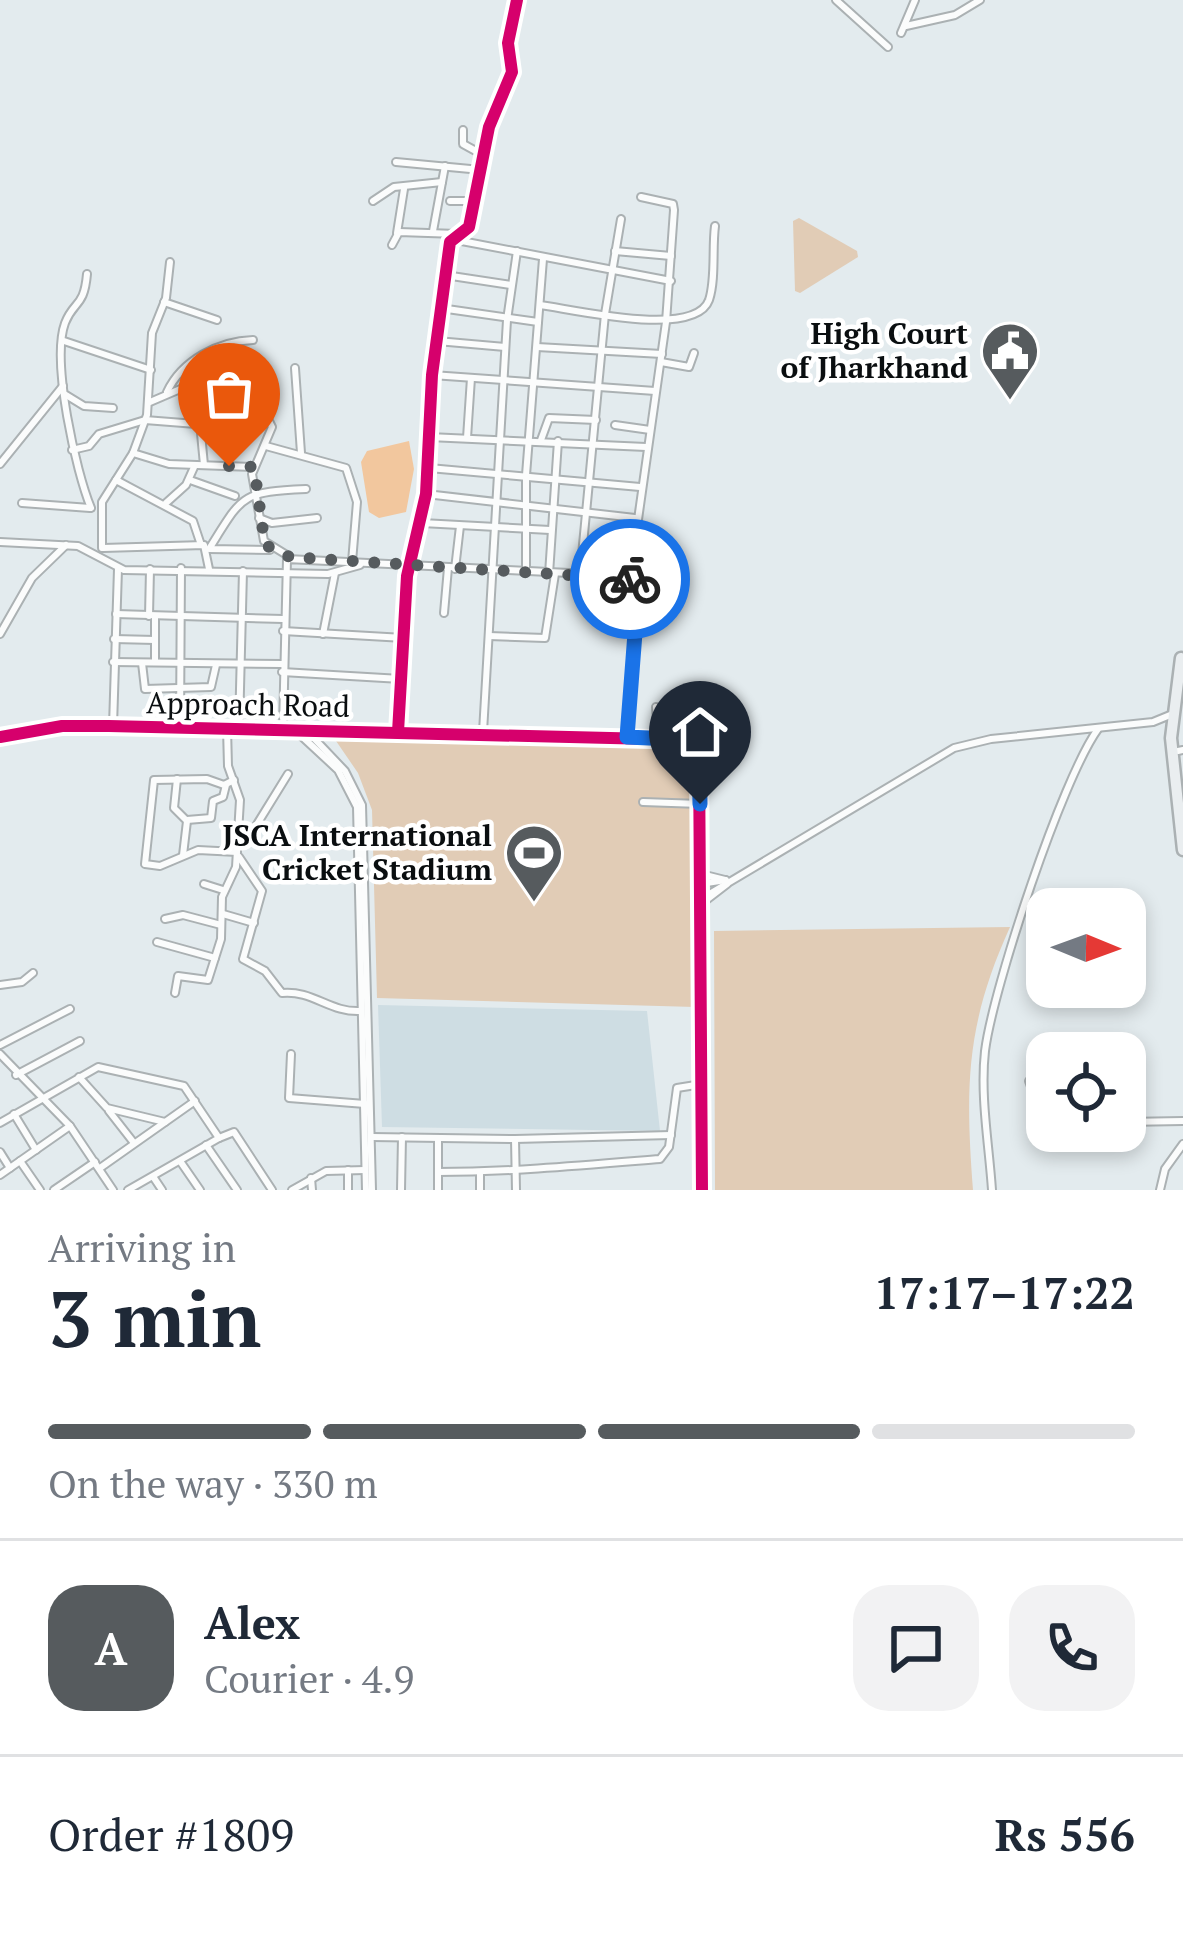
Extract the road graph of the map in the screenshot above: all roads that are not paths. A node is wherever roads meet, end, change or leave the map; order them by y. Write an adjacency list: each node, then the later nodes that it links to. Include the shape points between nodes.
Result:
1 (517, 0): 7 (street, via 512,72)
2 (836, 0): 5 (street)
3 (916, 0): 4 (street, via 904,29)
4 (980, 0)
5 (888, 47)
6 (463, 130): 7 (street, via 463,144)
7 (483, 155): 10 (street)
8 (396, 162): 9 (street)
9 (445, 166): 10 (street); 11 (street)
10 (481, 170): 16 (street)
11 (442, 182): 12 (street); 19 (street)
12 (404, 188): 15 (street); 20 (street)
13 (641, 197): 25 (street, via 673,205)
14 (450, 200): 16 (street)
15 (373, 201)
16 (475, 201): 21 (street, via 469,227)
17 (621, 220): 24 (street)
18 (716, 226): 40 (street, via 707,304)
19 (433, 230): 20 (street); 21 (street)
20 (397, 233): 22 (street)
21 (454, 237): 23 (street); 30 (street)
22 (392, 245)
23 (517, 251): 26 (street); 32 (street)
24 (615, 251): 25 (street); 28 (street)
25 (671, 256): 31 (street)
26 (543, 259): 28 (street); 34 (street)
27 (170, 262): 33 (street)
28 (611, 271): 31 (street); 36 (street)
29 (88, 274): 42 (street)
30 (446, 275): 32 (street); 35 (street)
31 (671, 281): 40 (street)
32 (511, 285): 38 (street)
33 (164, 302): 37 (street); 50 (street)
34 (540, 304): 36 (street); 39 (street)
35 (440, 308): 38 (street); 43 (street)
36 (605, 314): 40 (street); 46 (street)
37 (217, 320)
38 (507, 320): 39 (street); 44 (street)
39 (538, 322): 45 (street)
40 (666, 322): 48 (street)
41 (253, 340): 59 (street, via 221,343 176,375)
42 (64, 341): 50 (street); 55 (street)
43 (436, 341): 44 (street); 51 (street)
44 (505, 347): 53 (street)
45 (537, 347): 46 (street); 54 (street)
46 (601, 350): 48 (street); 56 (street)
47 (694, 352): 48 (street, via 689,367)
48 (662, 358): 57 (street)
49 (295, 368): 79 (street)
50 (151, 370): 60 (street)
51 (431, 375): 52 (street); 68 (street)
52 (471, 378): 53 (street); 69 (street)
53 (503, 380): 54 (street); 70 (street)
54 (534, 382): 56 (street); 71 (street)
55 (65, 383): 58 (street); 80 (street)
56 (598, 388): 57 (street); 64 (street)
57 (657, 391): 67 (street)
58 (65, 395): 61 (street); 77 (street)
59 (165, 395): 60 (street); 62 (street, via 238,371 248,378)
60 (150, 402): 63 (street)
61 (113, 408)
62 (255, 410): 65 (street); 75 (street, via 271,421)
63 (146, 420): 65 (street); 77 (street); 78 (street)
64 (596, 420): 72 (street, via 549,418); 74 (street)
65 (200, 423): 81 (street)
66 (615, 425): 67 (street)
67 (650, 430): 76 (street)
68 (429, 437): 69 (street); 83 (street)
69 (467, 438): 70 (street)
70 (499, 439): 71 (street); 84 (street)
71 (529, 440): 72 (street); 85 (street)
72 (541, 440): 73 (street)
73 (558, 441): 74 (street); 86 (street)
74 (594, 442): 76 (street); 87 (street)
75 (266, 446): 79 (street); 82 (street)
76 (646, 447): 90 (street)
77 (72, 450): 100 (street)
78 (133, 453): 81 (street); 88 (street)
79 (302, 453): 117 (street, via 349,473 357,502)
80 (0, 464)
81 (200, 465): 82 (street); 89 (street)
82 (254, 467): 92 (street)
83 (429, 468): 84 (street); 93 (street)
84 (497, 473): 85 (street); 95 (street)
85 (526, 475): 86 (street); 98 (street)
86 (555, 477): 87 (street); 99 (street)
87 (589, 479): 90 (street); 101 (street)
88 (116, 480): 97 (street); 100 (street)
89 (190, 480): 94 (street); 97 (street)
90 (640, 487): 104 (street)
91 (306, 489): 92 (street)
92 (253, 492): 102 (street); 112 (street)
93 (426, 494): 95 (street); 105 (street)
94 (235, 496)
95 (496, 500): 98 (street); 107 (street)
96 (22, 503): 100 (street)
97 (166, 503): 112 (street, via 196,525)
98 (529, 504): 99 (street); 108 (street)
99 (553, 506): 101 (street); 109 (street)
100 (95, 509): 114 (street)
101 (586, 511): 104 (street); 131 (street)
102 (260, 518): 103 (street); 115 (street)
103 (316, 518)
104 (635, 518): 132 (street)
105 (422, 524): 106 (street); 119 (street)
106 (460, 526): 107 (street); 121 (street)
107 (494, 528): 108 (street); 125 (street)
108 (530, 529): 109 (street); 128 (street)
109 (552, 530): 130 (street)
110 (0, 542): 111 (street)
111 (66, 545): 113 (street); 140 (street, via 32,578)
112 (205, 547): 114 (street); 115 (street); 124 (street)
113 (87, 548): 114 (street); 122 (street)
114 (102, 548)
115 (270, 550): 116 (street)
116 (290, 557): 117 (street); 127 (street)
117 (352, 562): 118 (street)
118 (366, 563): 119 (street); 129 (street)
119 (410, 567): 121 (street); 143 (street)
120 (182, 568): 123 (street); 124 (street); 136 (street)
121 (452, 568): 125 (street); 133 (street)
122 (118, 569): 123 (street); 134 (street)
123 (150, 569): 135 (street)
124 (208, 569): 126 (street)
125 (492, 570): 128 (street); 142 (street)
126 (243, 571): 127 (street); 137 (street)
127 (283, 572): 129 (street); 138 (street)
128 (526, 572): 130 (street)
129 (334, 573): 141 (street)
130 (552, 574): 131 (street); 142 (street, via 548,636)
131 (580, 576): 132 (street)
132 (630, 576): 170 (street, via 636,620)
133 (444, 613)
134 (116, 614): 135 (street); 144 (street)
135 (152, 616): 136 (street); 145 (street)
136 (180, 618): 137 (street); 152 (street)
137 (243, 618): 138 (street); 151 (street)
138 (283, 619): 139 (street)
139 (283, 631): 141 (street); 154 (street)
140 (0, 634)
141 (322, 634): 143 (street)
142 (488, 636): 168 (street)
143 (404, 638): 155 (street)
144 (114, 639): 145 (street); 148 (street)
145 (155, 640): 150 (street)
146 (1183, 640): 147 (main road)
147 (1181, 658): 158 (main road)
148 (113, 662): 149 (street); 159 (street)
149 (142, 662): 150 (street); 156 (street, via 142,688)
150 (154, 663): 152 (street)
151 (241, 664): 153 (street); 154 (street); 162 (street)
152 (178, 665): 153 (street); 156 (street)
153 (215, 665): 156 (street, via 212,687)
154 (282, 668): 155 (street); 163 (street)
155 (401, 679): 167 (street)
156 (178, 687): 160 (street)
157 (656, 707): 171 (street)
158 (1175, 713): 166 (street); 172 (main road); 181 (main road)
159 (113, 726): 160 (street, Approach Road); 169 (street, Approach Road)
160 (180, 727): 161 (street, Approach Road)
161 (227, 728): 162 (street, Approach Road); 175 (street)
162 (239, 728): 163 (street, Approach Road)
163 (283, 728): 164 (street, Approach Road)
164 (293, 728): 165 (street, Approach Road); 199 (street, via 338,770 356,801)
165 (305, 729): 167 (street, Approach Road); 218 (street, via 345,771 362,805)
166 (1098, 729): 185 (street, via 954,748); 257 (street, via 1059,816 990,1029)
167 (398, 732): 168 (street, Approach Road)
168 (483, 734): 170 (street, Approach Road)
169 (0, 737)
170 (627, 737): 171 (street, Approach Road)
171 (658, 737): 178 (street, via 685,737 696,746)
172 (1180, 751): 177 (main road)
173 (288, 774): 180 (street, via 251,834)
174 (177, 779): 175 (street); 179 (street, via 174,808); 183 (street, via 153,782 145,864)
175 (230, 782): 179 (street, via 212,802 211,818); 180 (street, via 239,800)
176 (643, 802): 178 (street)
177 (1183, 803)
178 (700, 804): 184 (street)
179 (187, 820): 183 (street)
180 (237, 840): 182 (street)
181 (1183, 850)
182 (237, 853): 183 (street); 187 (street); 191 (street, via 262,890)
183 (183, 855)
184 (700, 879): 185 (street); 188 (street)
185 (728, 880): 188 (street)
186 (204, 884): 187 (street)
187 (225, 890): 189 (street)
188 (701, 902): 206 (street)
189 (221, 914): 191 (street); 192 (street)
190 (165, 919): 192 (street, via 183,915)
191 (254, 922): 199 (street, via 243,958 281,992 307,992 336,1011)
192 (221, 926): 194 (street)
193 (157, 942): 194 (street)
194 (214, 958): 197 (street, via 208,981 178,976)
195 (33, 973): 196 (street)
196 (0, 985)
197 (175, 993)
198 (70, 1009): 201 (street)
199 (362, 1012): 209 (street)
200 (80, 1041): 203 (street)
201 (0, 1049): 203 (street)
202 (291, 1054): 209 (street, via 289,1098)
203 (14, 1074): 205 (street); 207 (street)
204 (79, 1077): 207 (street); 208 (street, via 114,1068 184,1086); 210 (street)
205 (0, 1081)
206 (702, 1084): 217 (street, via 677,1088); 256 (street)
207 (39, 1097): 211 (street); 216 (street)
208 (195, 1101): 213 (street); 220 (street)
209 (364, 1104): 218 (street)
210 (106, 1108): 213 (street); 223 (street)
211 (14, 1114): 215 (street); 226 (street)
212 (1183, 1121): 214 (street)
213 (165, 1122): 223 (street)
214 (1146, 1122)
215 (0, 1124)
216 (70, 1126): 226 (street); 230 (street)
217 (671, 1136): 222 (street); 236 (street, via 660,1160)
218 (368, 1137): 219 (street); 233 (street); 251 (street)
219 (402, 1137): 221 (street); 252 (street)
220 (219, 1138): 225 (street); 247 (street, via 234,1132)
221 (438, 1138): 222 (street); 234 (street)
222 (515, 1139): 236 (street)
223 (135, 1144): 230 (street)
224 (1183, 1144): 258 (street)
225 (206, 1145): 229 (street); 246 (street)
226 (36, 1150): 228 (street)
227 (0, 1152): 231 (street)
228 (20, 1161): 231 (street); 240 (street)
229 (180, 1161): 238 (street); 245 (street)
230 (98, 1165): 241 (street); 242 (street)
231 (10, 1168): 237 (street)
232 (348, 1170): 233 (street); 239 (street); 250 (street)
233 (365, 1170): 251 (street)
234 (438, 1172): 235 (street); 253 (street)
235 (480, 1172): 236 (street); 254 (street)
236 (516, 1172): 255 (street)
237 (0, 1175)
238 (154, 1178): 243 (street); 244 (street)
239 (311, 1178): 248 (street); 249 (street)
240 (40, 1190)
241 (54, 1190)
242 (113, 1190)
243 (128, 1190)
244 (162, 1190)
245 (200, 1190)
246 (237, 1190)
247 (272, 1190)
248 (292, 1190)
249 (311, 1190)
250 (348, 1190)
251 (369, 1190)
252 (401, 1190)
253 (438, 1190)
254 (480, 1190)
255 (516, 1190)
256 (702, 1190)
257 (992, 1190)
258 (1160, 1190)

